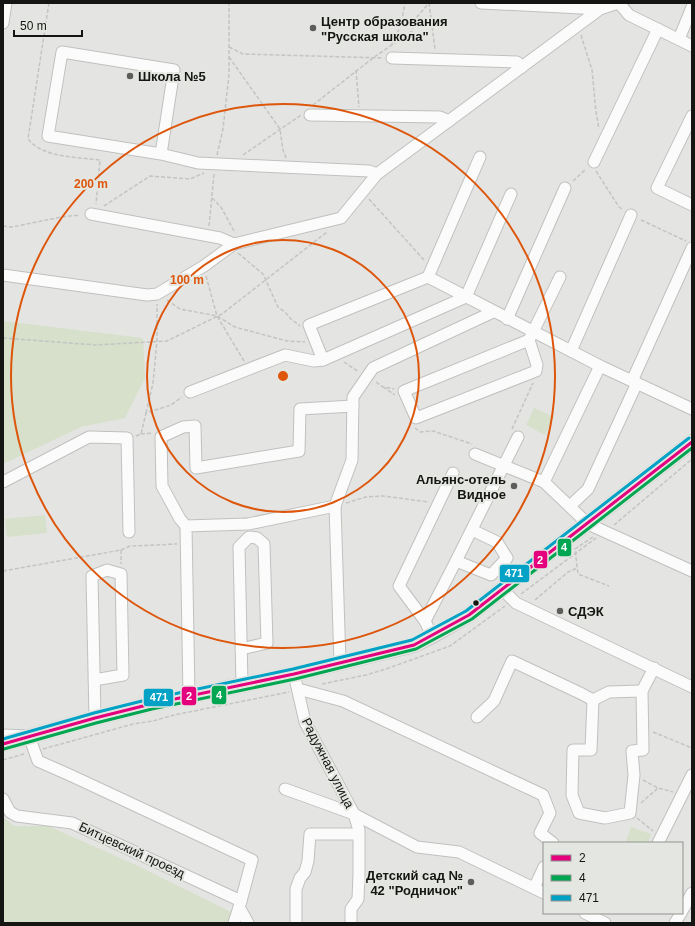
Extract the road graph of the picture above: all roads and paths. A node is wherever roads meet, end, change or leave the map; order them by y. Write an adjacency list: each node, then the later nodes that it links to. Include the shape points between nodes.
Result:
1 (6, 3): 10 (street)
2 (230, 3): 16 (path)
3 (405, 3): 14 (path, via 401,25)
4 (429, 3): 14 (path, via 418,17 412,32); 20 (path)
5 (481, 3): 9 (street)
6 (618, 3): 9 (street); 12 (street, via 629,15)
7 (686, 3): 8 (street)
8 (692, 6): 13 (street)
9 (600, 9): 11 (street)
10 (3, 24)
11 (578, 25): 21 (street); 28 (path, via 592,70)
12 (658, 29): 13 (street); 28 (street)
13 (679, 39): 15 (street)
14 (391, 46): 18 (path)
15 (692, 46)
16 (229, 47): 17 (path); 18 (path, via 243,54)
17 (229, 57): 27 (path); 33 (path, via 223,129)
18 (373, 58): 19 (path); 22 (path)
19 (392, 58): 20 (street)
20 (437, 59): 21 (street, via 516,62)
21 (522, 67): 26 (street)
22 (356, 70): 23 (path); 24 (path)
23 (307, 112): 24 (street); 27 (path)
24 (359, 116): 26 (street, via 440,117)
25 (692, 116): 40 (street, via 657,188)
26 (449, 121): 35 (street)
27 (280, 129): 30 (path); 34 (path)
28 (602, 146): 32 (street)
29 (161, 154): 29 (street, via 48,136 62,52 174,70); 33 (street)
30 (241, 156)
31 (480, 157): 49 (street)
32 (594, 162): 36 (path)
33 (215, 166): 34 (street); 39 (path); 41 (path, via 190,179 150,176)
34 (289, 167): 35 (street, via 370,171)
35 (377, 174): 37 (street)
36 (565, 188): 56 (street)
37 (363, 191): 46 (street, via 341,218); 49 (path)
38 (511, 194): 53 (street)
39 (212, 197): 45 (path); 46 (path, via 221,207 237,237)
40 (692, 205)
41 (91, 214): 43 (path, via 12,227); 45 (street)
42 (631, 215): 62 (street)
43 (3, 226)
44 (327, 232): 60 (path, via 222,314 167,341)
45 (209, 236): 46 (street)
46 (234, 244): 48 (street); 57 (path, via 239,255 263,274 278,307 300,326)
47 (692, 248): 67 (street)
48 (204, 266): 52 (street); 55 (path)
49 (430, 273): 53 (street); 57 (street, via 309,325)
50 (3, 274): 52 (street, via 147,295)
51 (560, 277): 58 (street)
52 (157, 294): 55 (path, via 180,308); 60 (path)
53 (466, 297): 54 (street); 63 (street)
54 (493, 312): 56 (street); 71 (street, via 373,368 353,397)
55 (217, 316): 61 (path, via 235,327 287,341); 65 (path)
56 (507, 319): 58 (street)
57 (312, 332): 61 (street)
58 (532, 336): 62 (street); 66 (street); 66 (street, via 404,391 416,418)
59 (3, 338): 60 (path, via 96,344)
60 (157, 341): 73 (path, via 153,383)
61 (318, 345): 63 (street)
62 (571, 351): 64 (street)
63 (323, 360): 65 (street, via 314,361 284,355)
64 (600, 366): 67 (street); 84 (street)
65 (249, 369): 69 (street)
66 (536, 371): 77 (path)
67 (634, 382): 72 (street); 87 (street, via 588,489)
68 (383, 387): 70 (path)
69 (190, 392): 73 (path, via 171,405)
70 (400, 398)
71 (353, 406): 86 (street, via 352,460); 88 (street, via 300,408 298,451 196,468 194,426 183,427 161,437 162,486)
72 (692, 409)
73 (146, 413): 76 (path)
74 (414, 428): 80 (path, via 420,432 433,431)
75 (153, 433): 76 (path)
76 (141, 434): 78 (path)
77 (514, 436): 81 (street)
78 (127, 438): 83 (street, via 89,436); 91 (street)
79 (692, 442): 90 (main road)
80 (473, 449): 81 (street)
81 (504, 465): 84 (street); 89 (street)
82 (453, 473): 85 (street)
83 (3, 482)
84 (544, 482): 87 (street)
85 (439, 503): 86 (path, via 383,496 366,497); 102 (street, via 399,586)
86 (335, 506): 88 (street, via 248,524); 105 (street)
87 (570, 506): 90 (street)
88 (186, 526): 92 (street)
89 (472, 530): 94 (street); 94 (street, via 497,542 507,558 491,574)
90 (590, 530): 95 (path, via 575,549); 97 (street); 100 (main road)
91 (129, 532)
92 (187, 543): 93 (path, via 130,546); 113 (street)
93 (121, 550): 96 (path); 98 (path)
94 (456, 561): 102 (street)
95 (578, 568): 99 (path, via 578,574); 101 (path, via 568,572)
96 (3, 571)
97 (692, 571)
98 (121, 574): 108 (street, via 123,675); 108 (street, via 106,570 92,576)
99 (609, 586)
100 (503, 590): 101 (street, via 516,603); 103 (main road, via 469,615)
101 (526, 608): 106 (street)
102 (425, 621): 103 (street)
103 (432, 636): 105 (main road, via 414,645)
104 (241, 649): 104 (street, via 267,643 264,544 257,538 249,537 239,547); 109 (street)
105 (340, 663): 107 (main road)
106 (660, 668): 110 (street); 112 (street)
107 (294, 674): 109 (main road); 111 (street, Радужная улица)
108 (94, 680): 116 (street)
109 (242, 684): 113 (main road)
110 (692, 687)
111 (298, 689): 129 (street, Радужная улица, via 305,722); 132 (street, via 343,701 543,795 550,813 540,833)
112 (642, 691): 114 (street, via 609,692); 117 (street)
113 (189, 696): 116 (main road)
114 (593, 700): 115 (street, via 512,661 494,701); 128 (street, via 591,750 573,750 572,796 579,813 604,818)
115 (478, 717)
116 (95, 718): 119 (main road)
117 (642, 728): 121 (path); 122 (street, via 642,750 632,750)
118 (3, 735): 119 (street)
119 (29, 736): 120 (main road); 137 (street, via 38,761 252,860)
120 (3, 744)
121 (692, 748)
122 (634, 775): 124 (path); 128 (street)
123 (692, 775): 126 (street)
124 (658, 788): 126 (path); 128 (path)
125 (286, 789): 129 (street)
126 (682, 795): 131 (street)
127 (3, 799): 137 (street, Битцевский проезд, via 10,812 17,816 72,823)
128 (630, 813): 131 (path)
129 (354, 814): 130 (street); 134 (street, Радужная улица, via 417,847 460,852)
130 (358, 834): 143 (street, via 310,834 305,872 296,889); 144 (street, via 358,899 351,909)
131 (660, 840)
132 (552, 842)
133 (543, 869): 134 (street)
134 (534, 888): 135 (street, Радужная улица)
135 (543, 892)
136 (688, 894): 138 (street)
137 (240, 904): 141 (street); 142 (street)
138 (683, 907)
139 (587, 914): 145 (street)
140 (680, 914): 146 (street)
141 (234, 923)
142 (248, 923)
143 (296, 923)
144 (351, 923)
145 (605, 923)
146 (675, 923)

